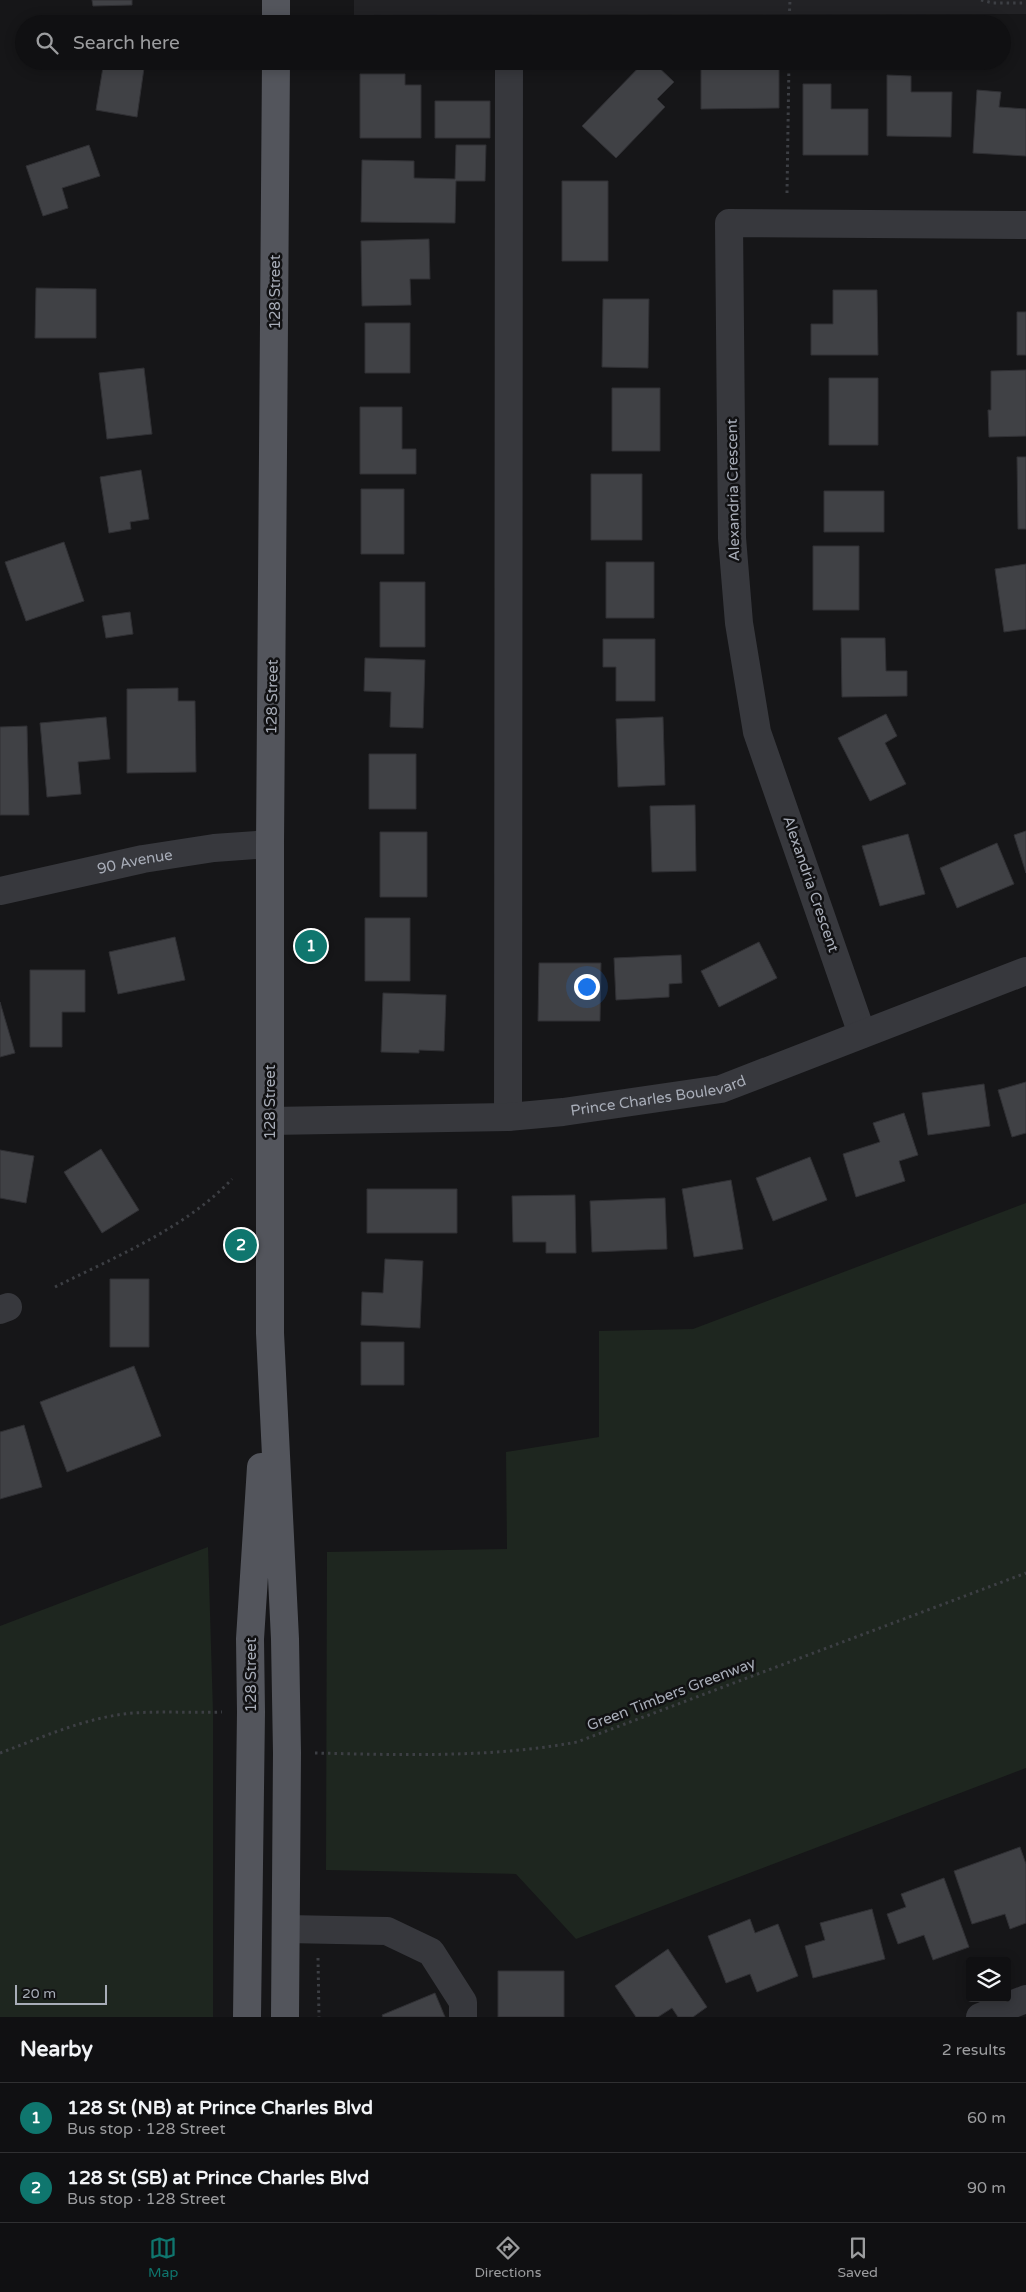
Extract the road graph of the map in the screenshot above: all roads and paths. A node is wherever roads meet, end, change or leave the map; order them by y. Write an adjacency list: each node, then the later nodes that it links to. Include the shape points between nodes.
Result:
1 (276, 0): 5 (main road)
2 (790, 0): 6 (path)
3 (981, 0): 4 (path)
4 (1026, 3)
5 (276, 15)
6 (789, 15)
7 (276, 70): 12 (main road, 128 Street)
8 (509, 70): 16 (street)
9 (789, 70): 10 (path)
10 (787, 198)
11 (1026, 225): 15 (street, Alexandria Crescent, via 729,223 732,538 739,623 757,732)
12 (270, 844): 13 (street, 90 Avenue, via 214,848 143,859); 17 (main road, 128 Street)
13 (0, 891)
14 (1026, 971): 15 (street, Prince Charles Boulevard)
15 (862, 1034): 16 (street, Prince Charles Boulevard, via 721,1089)
16 (508, 1117): 17 (street, Prince Charles Boulevard)
17 (270, 1121): 20 (main road, 128 Street)
18 (232, 1179): 19 (path, via 216,1197 150,1239)
19 (56, 1286)
20 (270, 1333): 25 (main road, 128 Street, via 284,1639); 28 (main road, 128 Street, via 250,1639)
21 (1026, 1573): 24 (path, Green Timbers Greenway, via 576,1742 533,1750 429,1754)
22 (228, 1712): 23 (path, via 132,1713 67,1728)
23 (0, 1753)
24 (312, 1753)
25 (286, 1929): 29 (main road, 128 Street); 31 (street, via 386,1931 431,1952 463,2002)
26 (318, 1955): 30 (path)
27 (1026, 1999): 32 (street)
28 (247, 2017)
29 (285, 2017)
30 (319, 2017)
31 (462, 2017)
32 (980, 2017)

